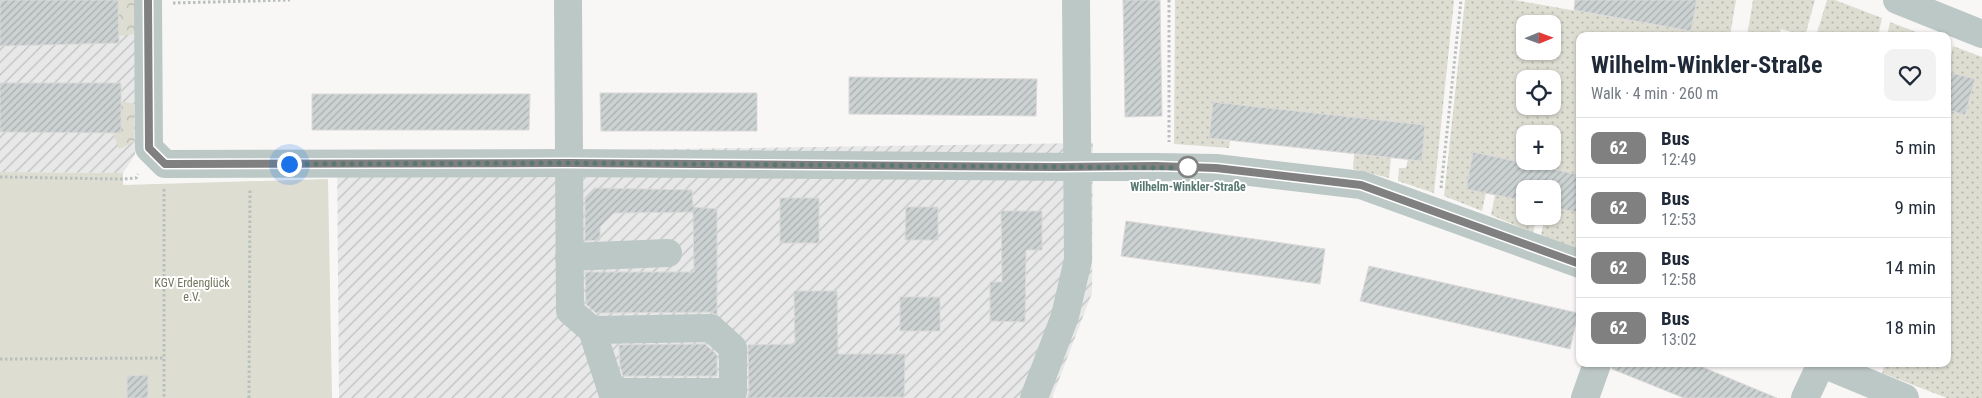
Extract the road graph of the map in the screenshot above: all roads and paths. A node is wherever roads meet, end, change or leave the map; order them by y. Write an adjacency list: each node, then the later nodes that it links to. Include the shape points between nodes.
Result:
1 (290, 0): 7 (path)
2 (568, 0): 10 (street)
3 (1076, 0): 12 (street)
4 (1169, 0): 13 (path)
5 (1460, 0): 15 (path)
6 (1896, 0): 8 (street)
7 (148, 2): 9 (street)
8 (1982, 34)
9 (157, 156): 11 (street); 14 (path, via 136,178); 20 (path)
10 (568, 163): 11 (street); 12 (street); 17 (street)
11 (249, 164): 26 (path)
12 (1076, 167): 13 (street); 27 (street, via 1078,260 1065,316)
13 (1169, 167): 15 (street, via 1216,168 1361,185)
14 (0, 177)
15 (1438, 213): 18 (street)
16 (668, 252): 17 (street)
17 (569, 258): 19 (street, via 570,311)
18 (1576, 263)
19 (592, 330): 19 (street, via 711,328 733,348 733,392 612,392)
20 (164, 358): 21 (path); 25 (path)
21 (0, 359)
22 (1596, 367): 28 (street)
23 (1820, 367): 29 (street)
24 (1829, 367): 30 (street)
25 (164, 398)
26 (249, 398)
27 (1034, 398)
28 (1584, 398)
29 (1805, 398)
30 (1905, 398)

